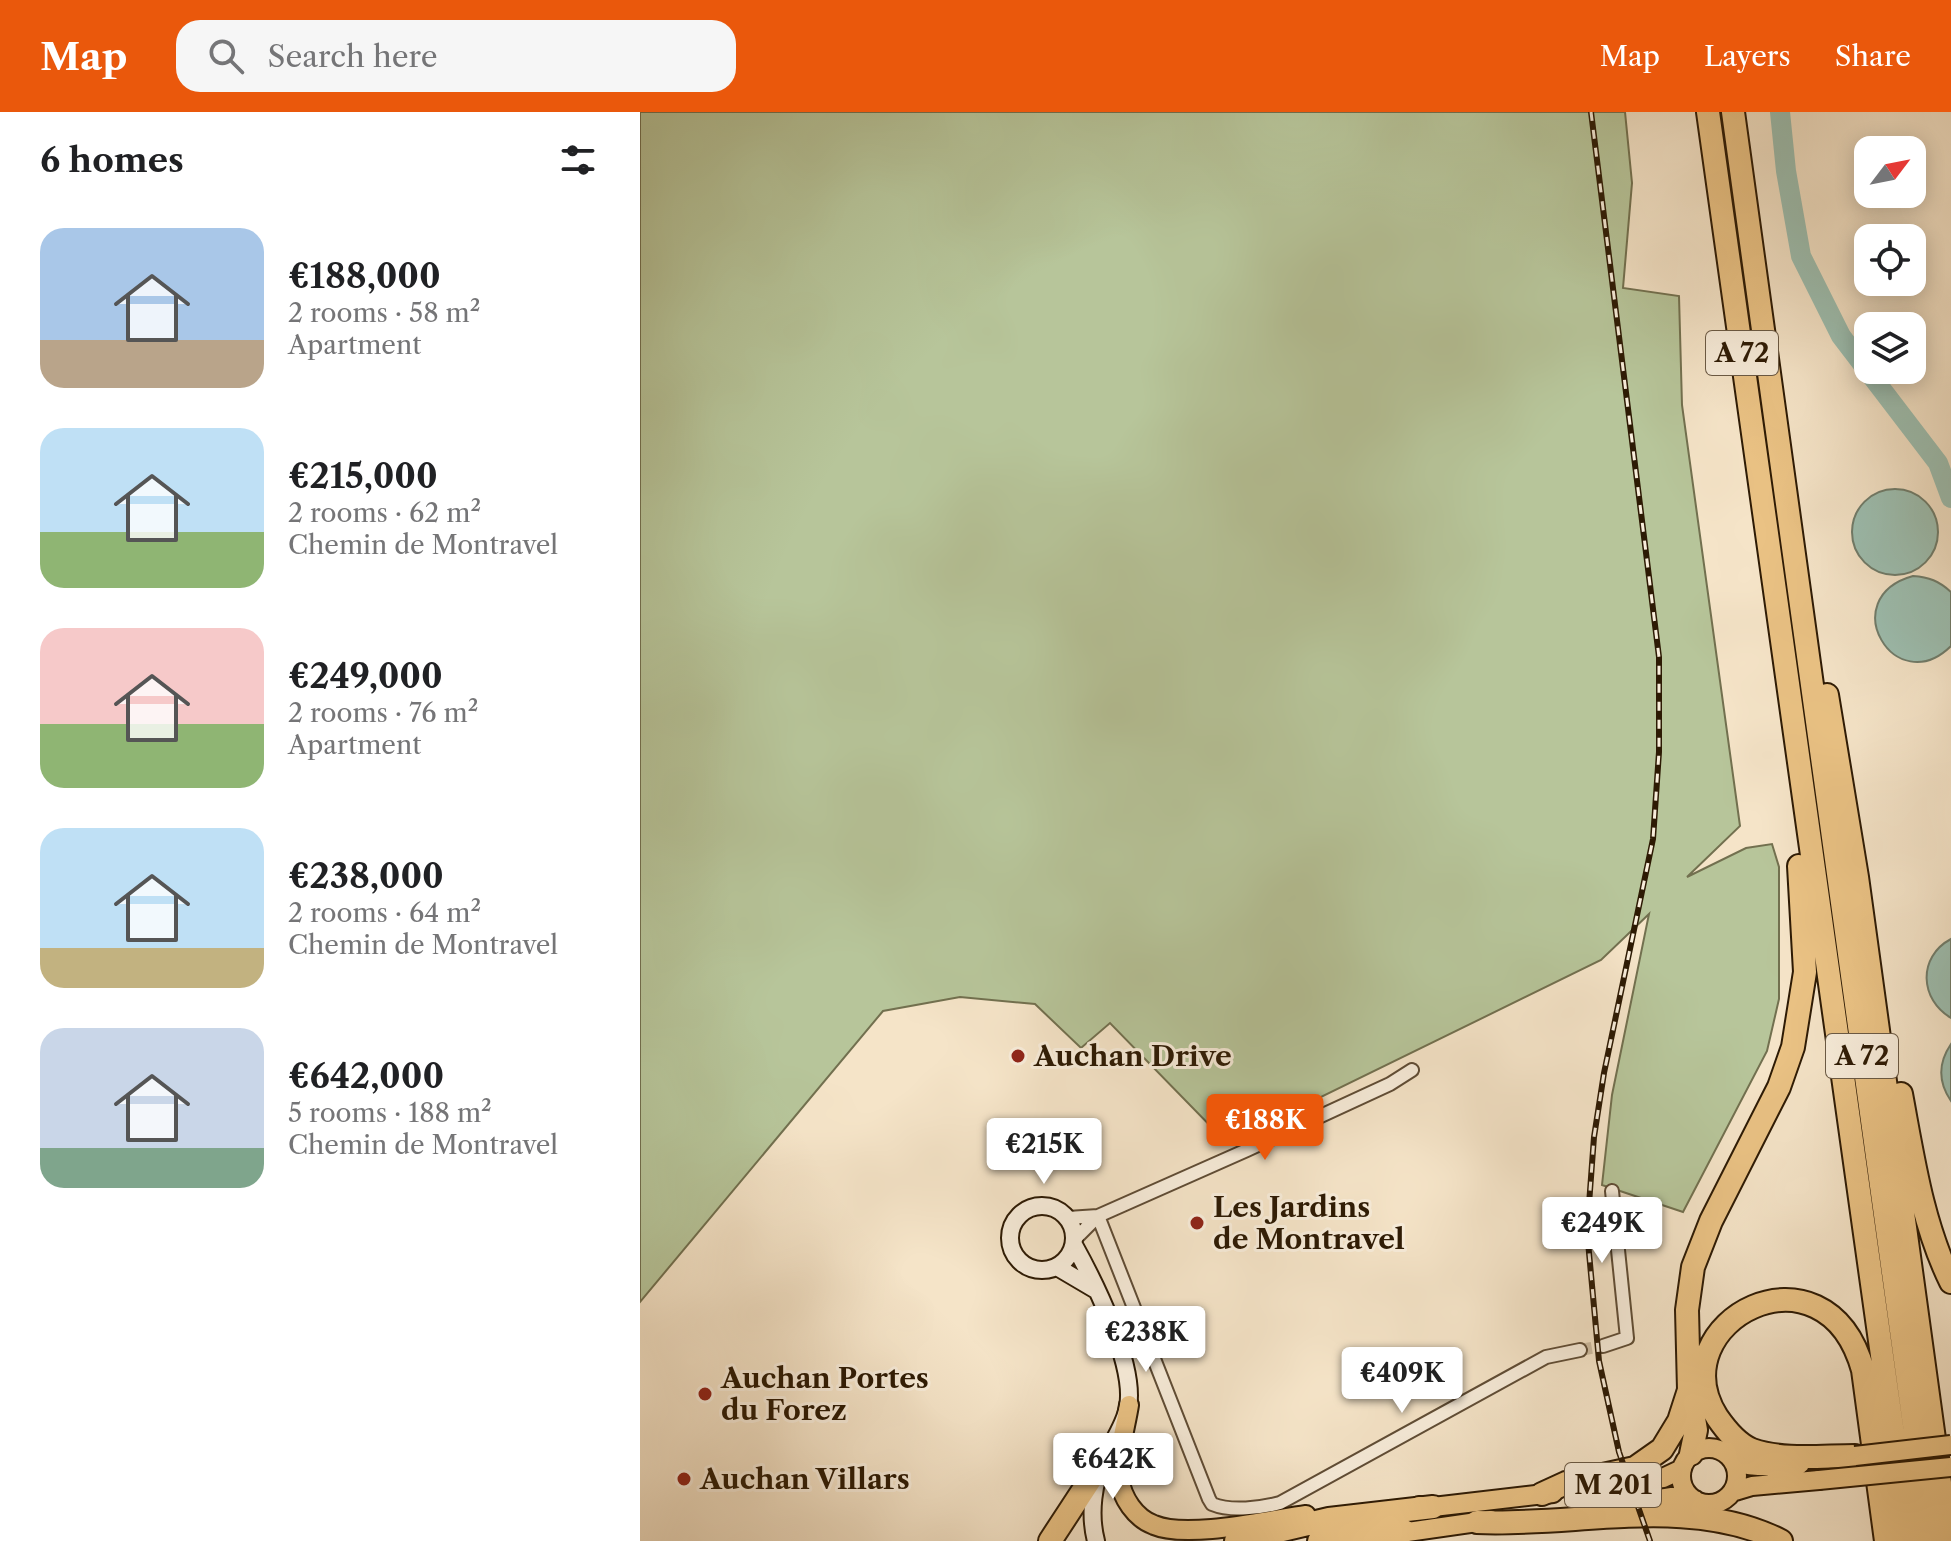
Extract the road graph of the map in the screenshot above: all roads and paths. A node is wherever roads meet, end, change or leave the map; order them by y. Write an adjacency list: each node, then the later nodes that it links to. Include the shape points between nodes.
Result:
1 (1708, 112): 4 (highway, A 72)
2 (1733, 112): 3 (highway, A 72)
3 (1795, 571): 5 (highway, via 1812,603); 38 (highway, A 72)
4 (1805, 807): 16 (highway, via 1796,831 1805,972 1793,1047 1693,1267 1687,1310); 37 (highway, A 72)
5 (1857, 877): 12 (highway, via 1924,1211); 39 (highway)
6 (1412, 1070): 8 (street)
7 (1612, 1191): 14 (street, via 1627,1338)
8 (1098, 1216): 9 (street); 10 (street); 15 (street, via 1209,1499 1221,1508 1280,1503 1546,1357)
9 (1068, 1218): 10 (street); 11 (street, via 1054,1208 1036,1206 1019,1215 1010,1231 1012,1250 1024,1265 1041,1271)
10 (1075, 1242): 11 (street, via 1070,1256); 13 (street)
11 (1057, 1267): 13 (street)
12 (1951, 1282)
13 (1096, 1290): 17 (street, via 1121,1355)
14 (1603, 1346)
15 (1580, 1350)
16 (1689, 1390): 21 (highway, via 1696,1430); 25 (highway, via 1662,1449 1635,1468 1566,1483)
17 (1129, 1405): 20 (street); 27 (main road, via 1119,1479 1131,1508 1156,1526 1208,1528 1399,1503)
18 (1951, 1445): 19 (main road, bridge)
19 (1855, 1456): 22 (main road, via 1778,1467); 36 (highway, via 1775,1456 1748,1448 1726,1431 1710,1405 1704,1380 1707,1356 1732,1319 1752,1306 1779,1299 1806,1302 1845,1330 1863,1370)
20 (1103, 1460): 30 (highway); 31 (street, via 1092,1502)
21 (1686, 1461): 22 (main road, via 1715,1448); 25 (main road, M 201, via 1663,1478); 26 (main road, via 1682,1485)
22 (1734, 1462): 24 (main road, via 1737,1478)
23 (1951, 1467): 24 (main road, bridge)
24 (1732, 1492): 26 (main road, via 1714,1504)
25 (1542, 1494): 27 (main road, M 201)
26 (1695, 1500): 28 (main road, M 201, via 1672,1497)
27 (1433, 1507): 32 (highway, M 201, via 1329,1519)
28 (1477, 1522): 29 (main road, M 201); 35 (highway, via 1705,1517 1756,1528)
29 (1404, 1531): 33 (highway, M 201); 34 (main road)
30 (1050, 1541)
31 (1096, 1541)
32 (1236, 1541)
33 (1319, 1541)
34 (1364, 1541)
35 (1781, 1541)
36 (1886, 1541)
37 (1908, 1541)
38 (1930, 1541)
39 (1948, 1541)

